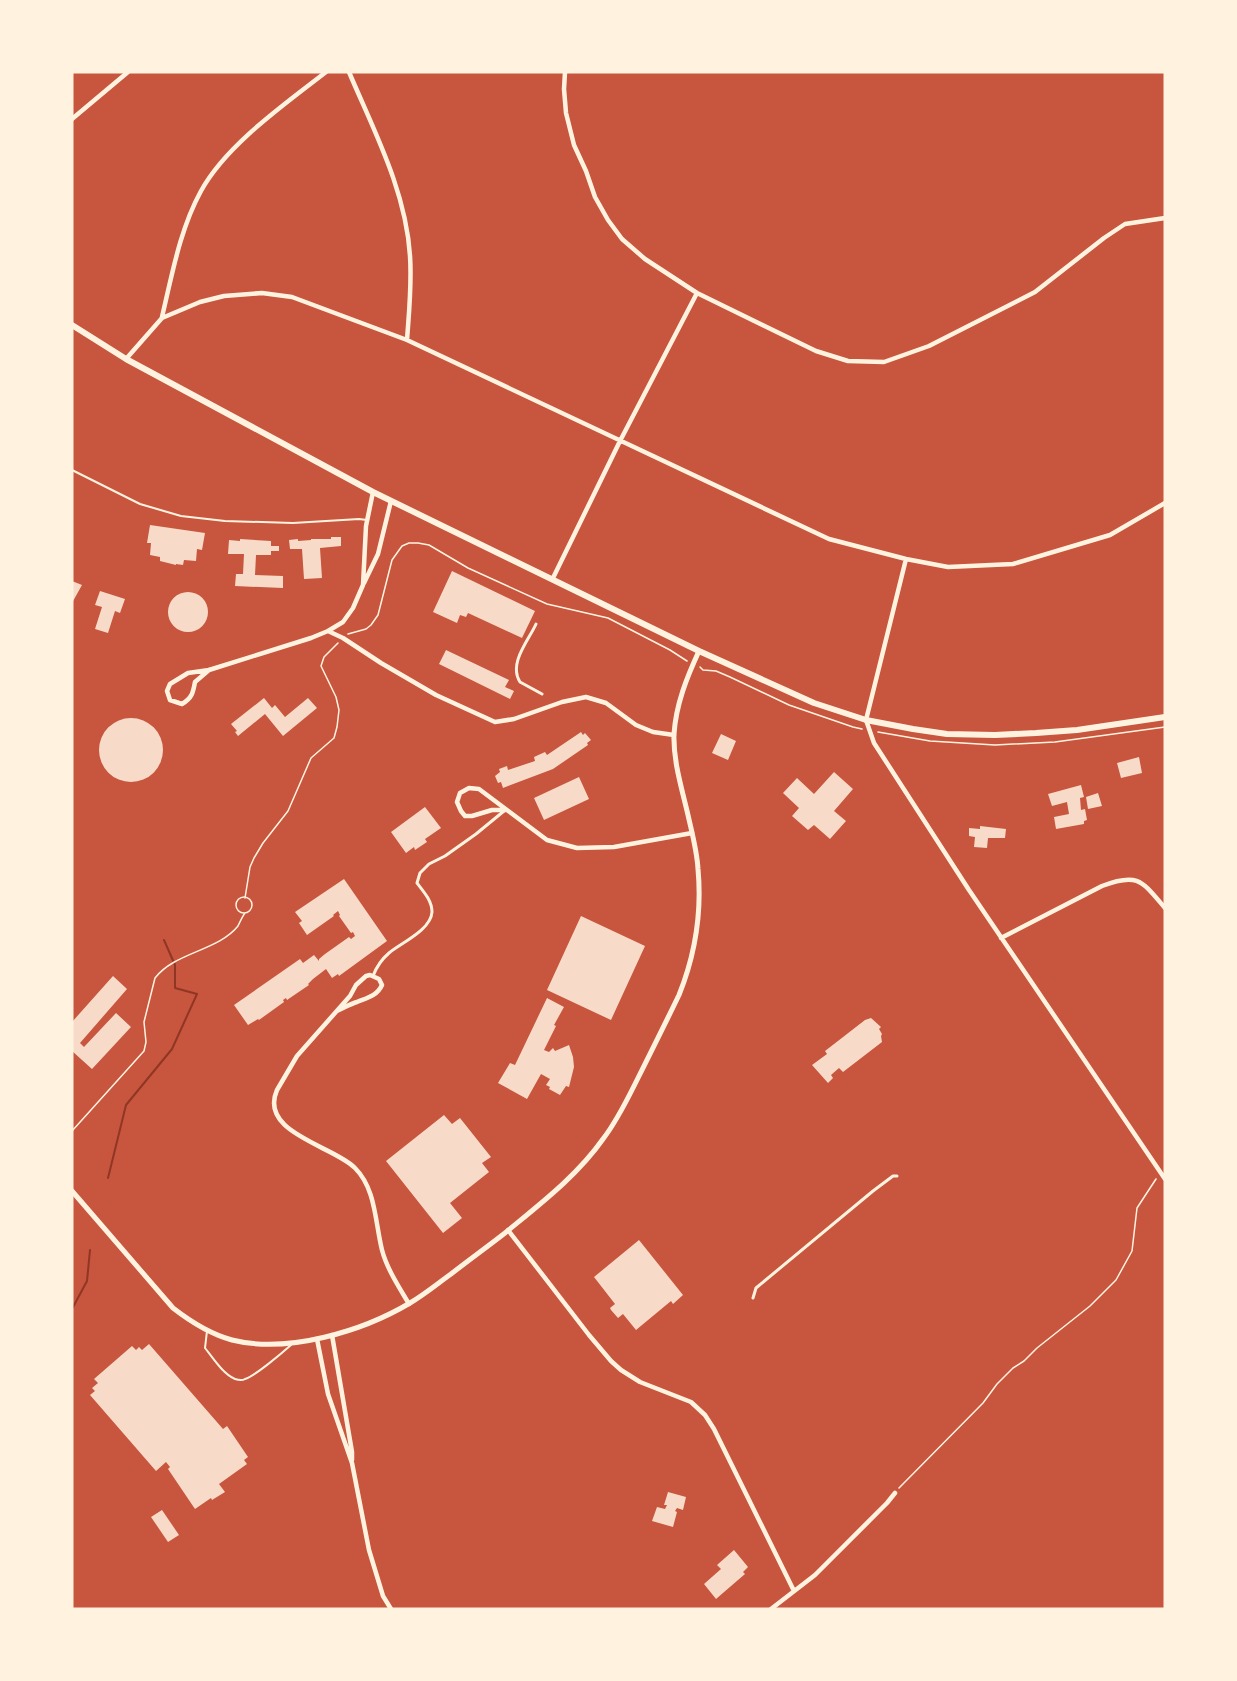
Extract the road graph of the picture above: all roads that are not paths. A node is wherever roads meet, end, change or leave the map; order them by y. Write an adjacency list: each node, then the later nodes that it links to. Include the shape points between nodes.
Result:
1 (128, 72): 5 (street)
2 (326, 72): 8 (street, via 228,155 202,190 186,225)
3 (349, 72): 10 (street, via 396,181 405,219 410,256)
4 (565, 72): 7 (street, via 566,112 574,145 608,220 645,259)
5 (72, 119)
6 (1165, 218): 7 (street, via 1125,224 1035,292 929,346 884,362 848,361 816,351)
7 (697, 293): 12 (street)
8 (162, 318): 10 (street, via 224,296 262,293 292,297); 11 (street)
9 (72, 325): 11 (main road)
10 (406, 340): 12 (street)
11 (126, 359): 14 (main road)
12 (620, 441): 18 (street, via 829,539); 19 (street)
13 (72, 470): 17 (lane, via 140,504 181,516 293,523)
14 (373, 492): 15 (main road); 17 (street)
15 (391, 501): 19 (main road); 20 (street, via 378,554)
16 (1165, 503): 18 (street, via 1110,535 1013,564 948,567)
17 (367, 520): 20 (street)
18 (906, 559): 27 (street)
19 (553, 578): 23 (main road)
20 (363, 585): 22 (street, via 343,622)
21 (536, 624): 25 (street, via 520,654 516,672 520,682)
22 (328, 631): 24 (street); 28 (street, via 409,681 495,722 586,697 606,703 636,725)
23 (699, 651): 27 (main road, via 814,703); 28 (street, via 679,699)
24 (209, 670): 24 (street, via 188,673 170,684 170,700 182,704 190,699 195,682)
25 (542, 694)
26 (1165, 717): 27 (main road, via 1077,730 995,735 947,734)
27 (866, 720): 32 (street, via 874,743)
28 (674, 735): 30 (street, via 675,759)
29 (506, 810): 29 (street, via 479,789 469,788 460,793 457,802 465,816); 30 (street, via 547,840 577,848 614,848); 33 (street, via 420,873 417,884 429,900 432,914 426,926 387,954)
30 (692, 833): 38 (street, via 699,913 693,953 660,1035 603,1140 554,1193)
31 (1165, 908): 32 (street, via 1144,884 1120,880)
32 (1001, 938): 36 (street)
33 (373, 976): 34 (street, via 366,976 356,985); 34 (street, via 382,985 380,989 368,999)
34 (337, 1011): 40 (street, via 297,1056 277,1090 275,1107 287,1128 343,1158 365,1180 385,1259)
35 (897, 1176): 39 (street, via 873,1191 756,1288)
36 (1165, 1179)
37 (72, 1191): 41 (street, via 167,1303)
38 (508, 1230): 40 (street); 47 (street, via 616,1365 640,1382 691,1402 705,1415)
39 (753, 1298)
40 (409, 1304): 42 (street)
41 (207, 1331): 44 (street, via 259,1344); 44 (lane, via 205,1348 226,1372 239,1380 252,1375)
42 (332, 1335): 43 (street); 45 (street)
43 (317, 1340): 44 (street); 45 (street, via 328,1394)
44 (295, 1342)
45 (352, 1463): 48 (street, via 369,1550)
46 (895, 1493): 47 (street, via 815,1575)
47 (794, 1591): 49 (street)
48 (391, 1609)
49 (771, 1609)

